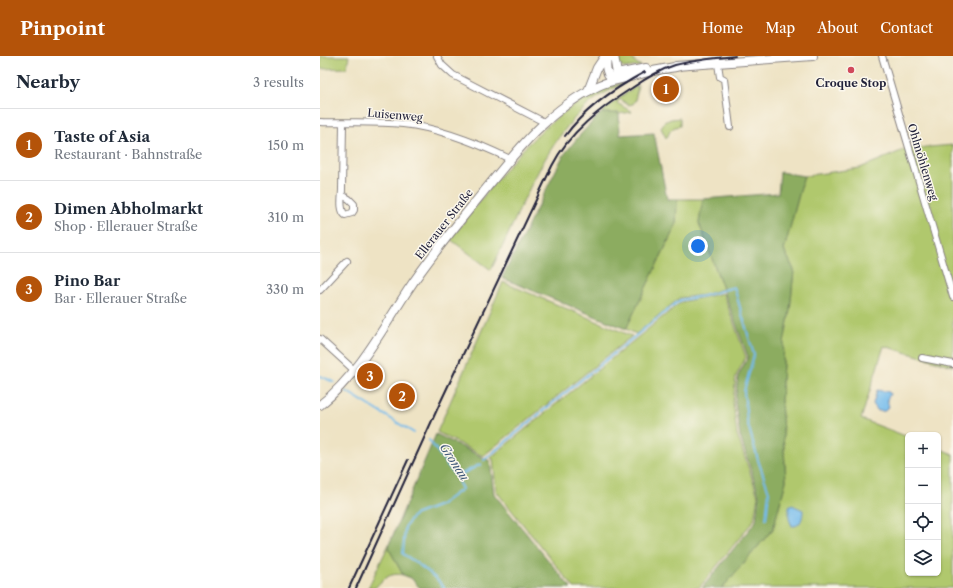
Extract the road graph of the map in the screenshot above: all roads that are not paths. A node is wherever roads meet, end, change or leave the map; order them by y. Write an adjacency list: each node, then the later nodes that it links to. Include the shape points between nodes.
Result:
1 (437, 56): 11 (street, via 453,75)
2 (605, 56): 9 (main road)
3 (608, 56): 8 (main road, via 606,67 608,75)
4 (614, 56): 8 (main road)
5 (813, 56): 7 (main road, Ellerauer Straße)
6 (882, 56): 18 (street, Ohlmöhlenweg)
7 (718, 64): 8 (main road, Ellerauer Straße, via 680,66); 13 (street, via 720,77 724,79)
8 (613, 78): 9 (main road, Ellerauer Straße)
9 (588, 91): 11 (main road, Ellerauer Straße)
10 (320, 122): 12 (street, Luisenweg)
11 (544, 122): 14 (main road, Ellerauer Straße)
12 (343, 123): 14 (street, Luisenweg, via 383,122 428,128 488,148); 15 (street)
13 (730, 127)
14 (510, 159): 22 (main road, Ellerauer Straße, via 413,282)
15 (342, 195)
16 (347, 261): 17 (street)
17 (320, 290)
18 (953, 297)
19 (320, 339): 22 (street)
20 (922, 358): 21 (street)
21 (953, 364)
22 (354, 370): 23 (main road, Ellerauer Straße)
23 (320, 405)

